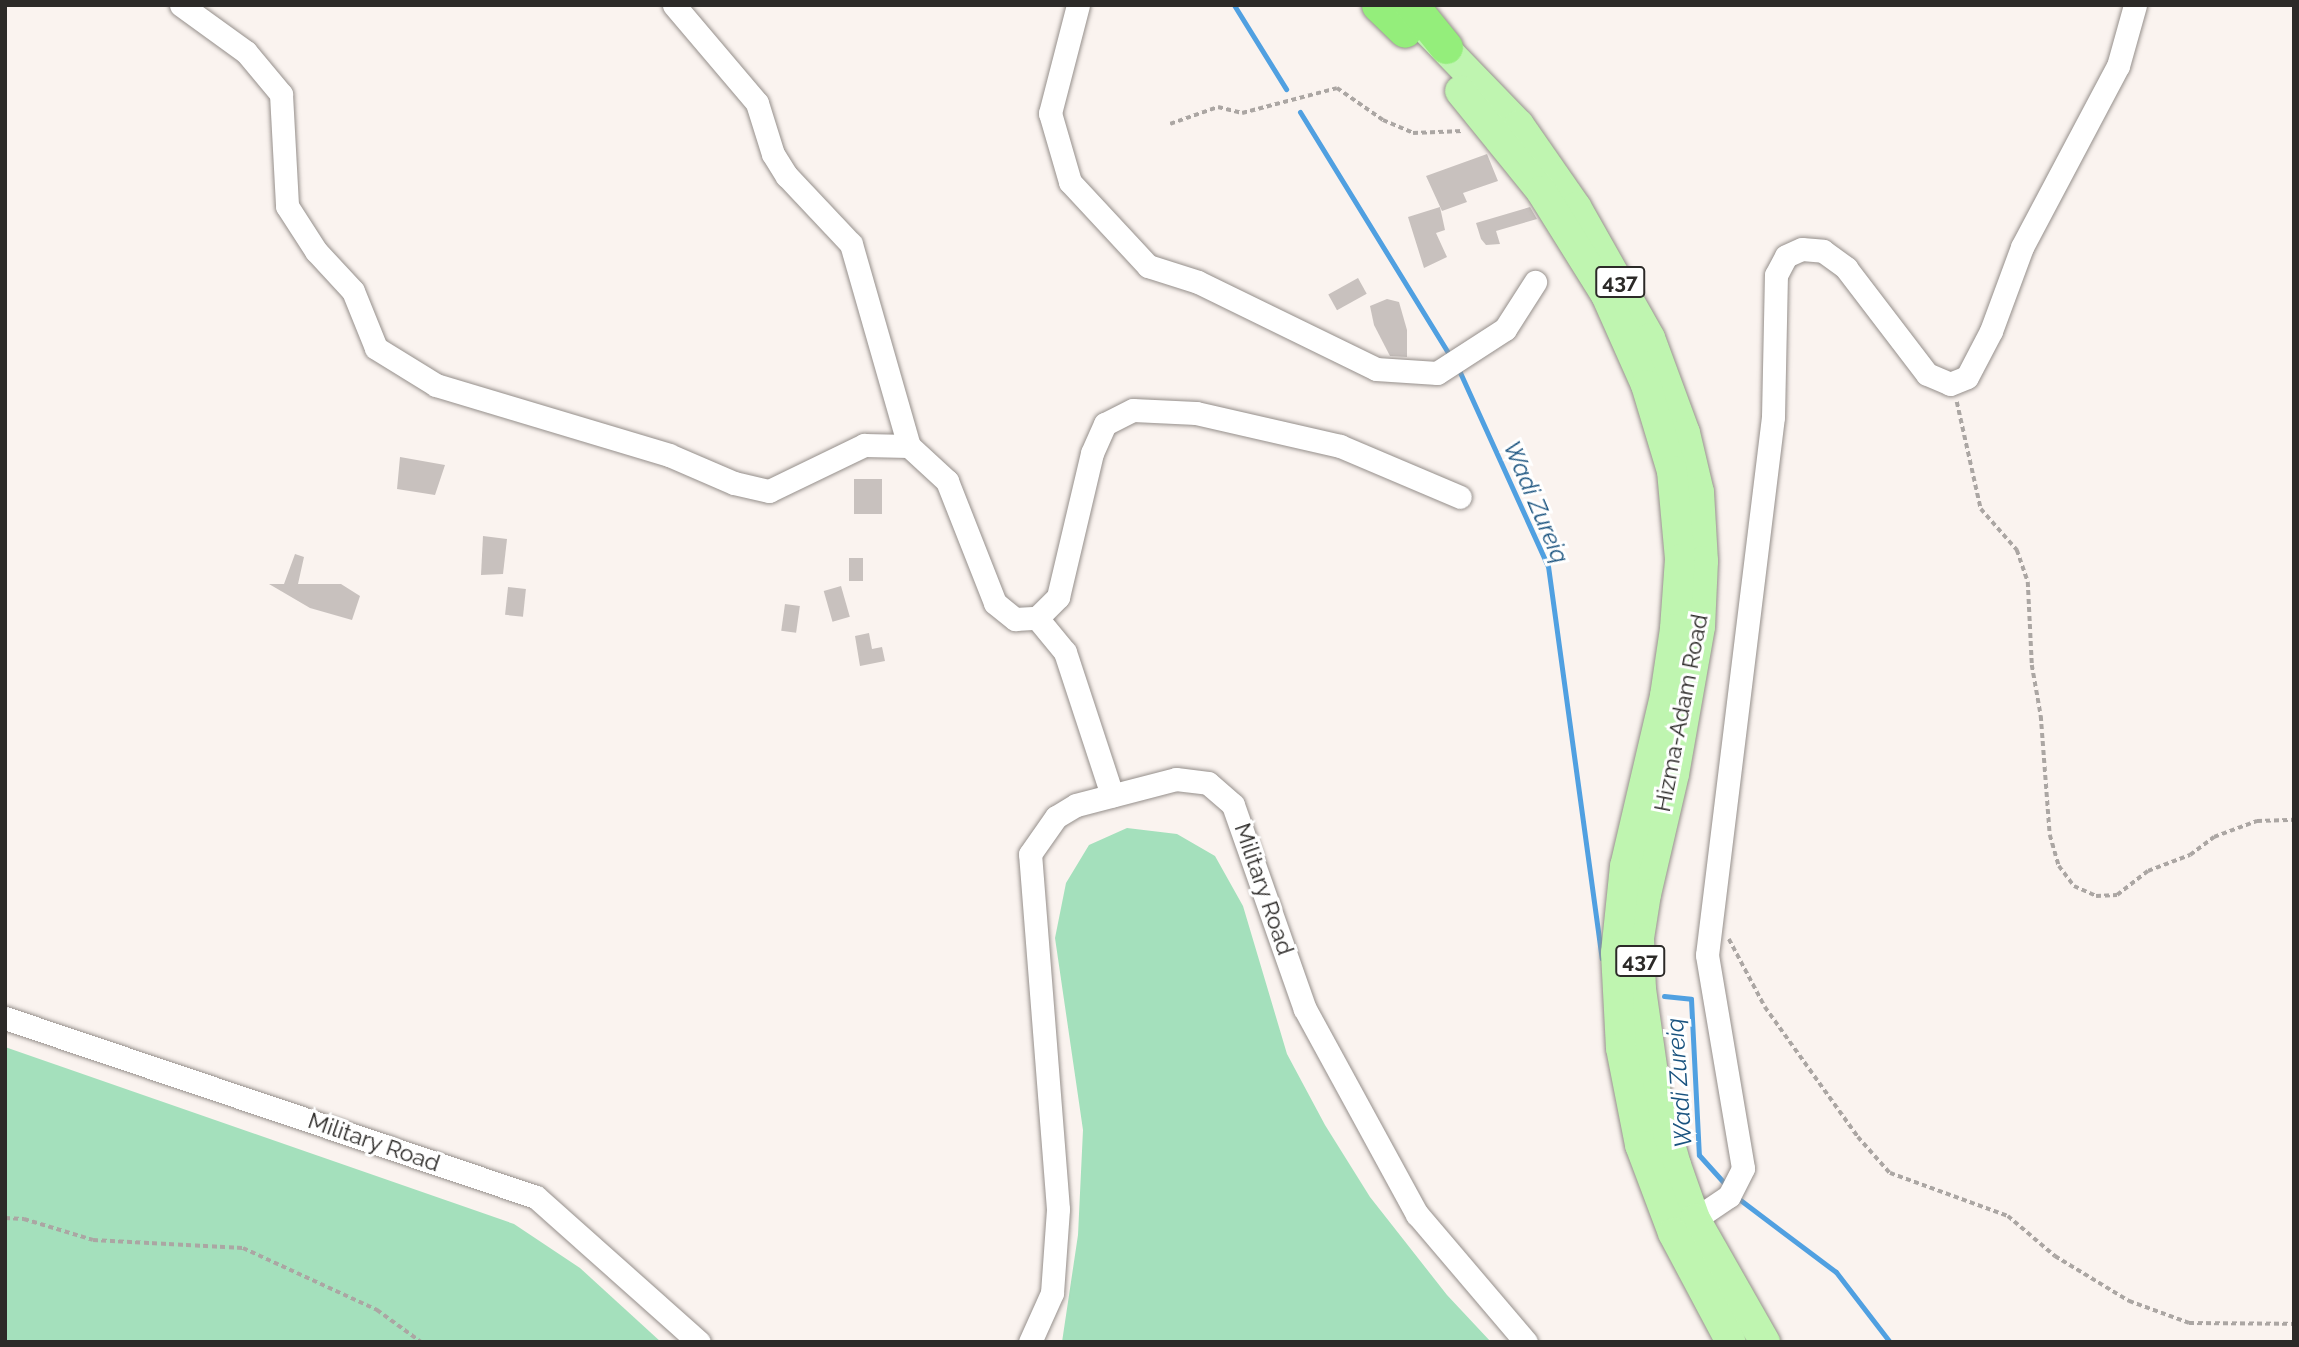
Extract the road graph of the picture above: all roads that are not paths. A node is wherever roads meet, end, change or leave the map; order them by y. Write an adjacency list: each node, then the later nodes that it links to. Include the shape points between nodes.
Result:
1 (181, 5): 9 (street, via 246,52 281,94 287,206 316,251 354,291 376,348 436,385 670,455 734,484 769,491 864,445)
2 (674, 5): 9 (street, via 757,103 774,154 787,176 851,244)
3 (1078, 5): 8 (street, via 1050,113 1070,182 1148,265 1198,282 1376,369 1437,373 1504,329)
4 (1379, 5): 6 (highway)
5 (2134, 5): 14 (street, via 2118,66 2022,247 1968,377 1950,384 1927,374 1838,262 1823,251 1802,249 1786,256 1776,275 1773,417 1707,955 1713,1012 1743,1168 1729,1196)
6 (1406, 14): 7 (highway); 18 (main road, Hizma-Adam Road / 437, via 1541,191 1606,295 1646,385 1672,471 1680,559 1675,629 1665,696 1625,866 1616,953 1621,1048 1640,1145 1673,1233)
7 (1446, 47): 14 (main road, Hizma-Adam Road / 437, via 1519,125 1576,207 1626,292 1667,381 1699,492 1700,627 1639,938 1646,1039 1656,1096)
8 (1535, 282)
9 (909, 446): 11 (street, via 947,481 995,603 1015,620)
10 (1460, 497): 11 (street, via 1340,446 1196,413 1133,410 1105,424 1092,453 1058,597)
11 (1037, 618): 12 (street, via 1065,652)
12 (1112, 795): 16 (street, Military Road, via 1056,817 1030,854 1058,1209 1052,1293); 17 (street, Military Road, via 1192,779 1215,788 1233,806 1305,1009 1318,1033 1417,1214)
13 (5, 1018): 15 (street, Military Road, via 536,1197)
14 (1696, 1219): 19 (main road, Hizma-Adam Road / 437)
15 (699, 1342)
16 (1030, 1342)
17 (1526, 1342)
18 (1731, 1342)
19 (1765, 1342)

